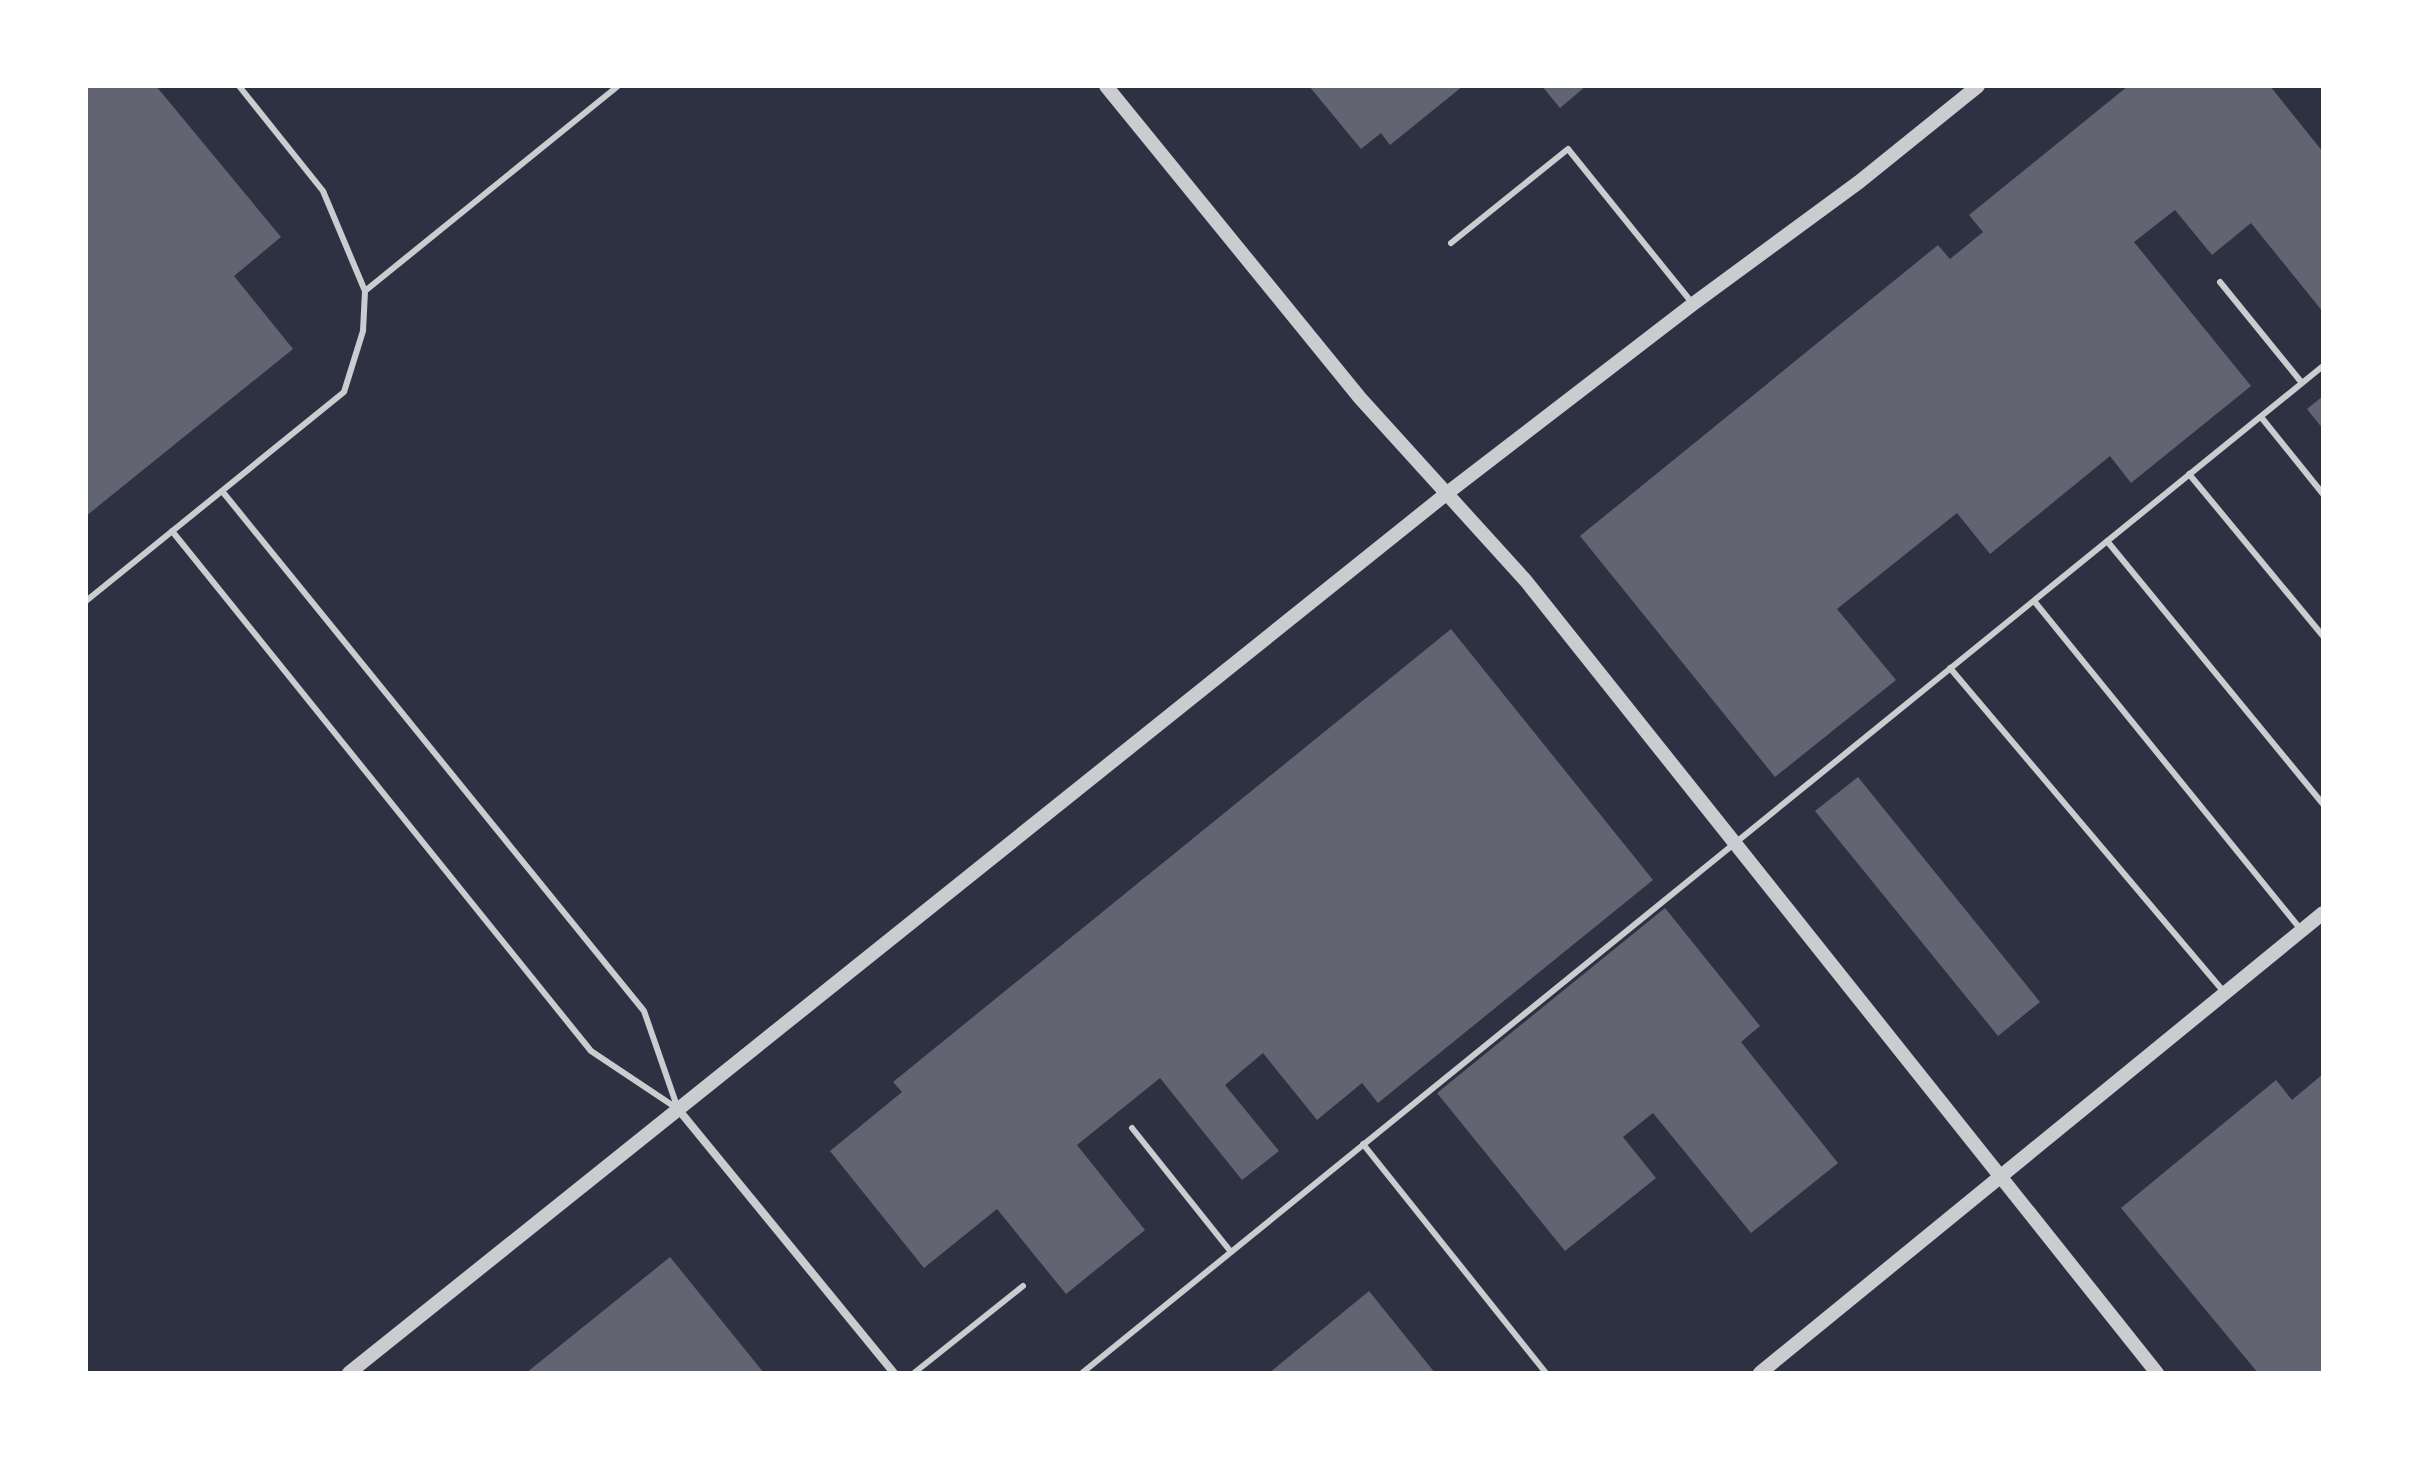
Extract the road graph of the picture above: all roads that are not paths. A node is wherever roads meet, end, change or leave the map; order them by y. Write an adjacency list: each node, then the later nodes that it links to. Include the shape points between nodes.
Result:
1 (239, 86): 7 (lane, via 323,191)
2 (618, 86): 7 (lane)
3 (1106, 86): 14 (street, via 1360,398)
4 (1978, 86): 8 (street)
5 (1451, 243): 8 (lane, via 1568,149)
6 (2220, 282): 10 (lane)
7 (365, 291): 13 (lane, via 363,331 344,392)
8 (1693, 304): 14 (street)
9 (2323, 366): 10 (lane)
10 (2302, 383): 11 (lane)
11 (2261, 417): 12 (lane); 15 (lane)
12 (2189, 474): 17 (lane); 20 (lane)
13 (222, 491): 16 (lane); 27 (lane, via 644,1011)
14 (1446, 494): 23 (street, via 1526,581); 27 (street)
15 (2323, 494)
16 (172, 531): 18 (lane); 27 (lane, via 591,1051)
17 (2107, 541): 19 (lane); 22 (lane)
18 (86, 601)
19 (2034, 601): 21 (lane); 25 (lane)
20 (2323, 636)
21 (1950, 668): 23 (lane); 26 (lane)
22 (2323, 804)
23 (1734, 844): 29 (lane); 30 (street)
24 (2323, 913): 25 (street)
25 (2302, 931): 26 (street)
26 (2225, 993): 30 (street)
27 (678, 1109): 33 (street); 34 (street)
28 (1132, 1128): 31 (lane)
29 (1363, 1144): 31 (lane); 37 (lane)
30 (1999, 1177): 38 (street); 39 (street)
31 (1231, 1252): 36 (lane)
32 (1023, 1286): 35 (lane)
33 (349, 1373)
34 (894, 1373)
35 (914, 1373)
36 (1082, 1373)
37 (1546, 1373)
38 (1760, 1373)
39 (2157, 1373)

